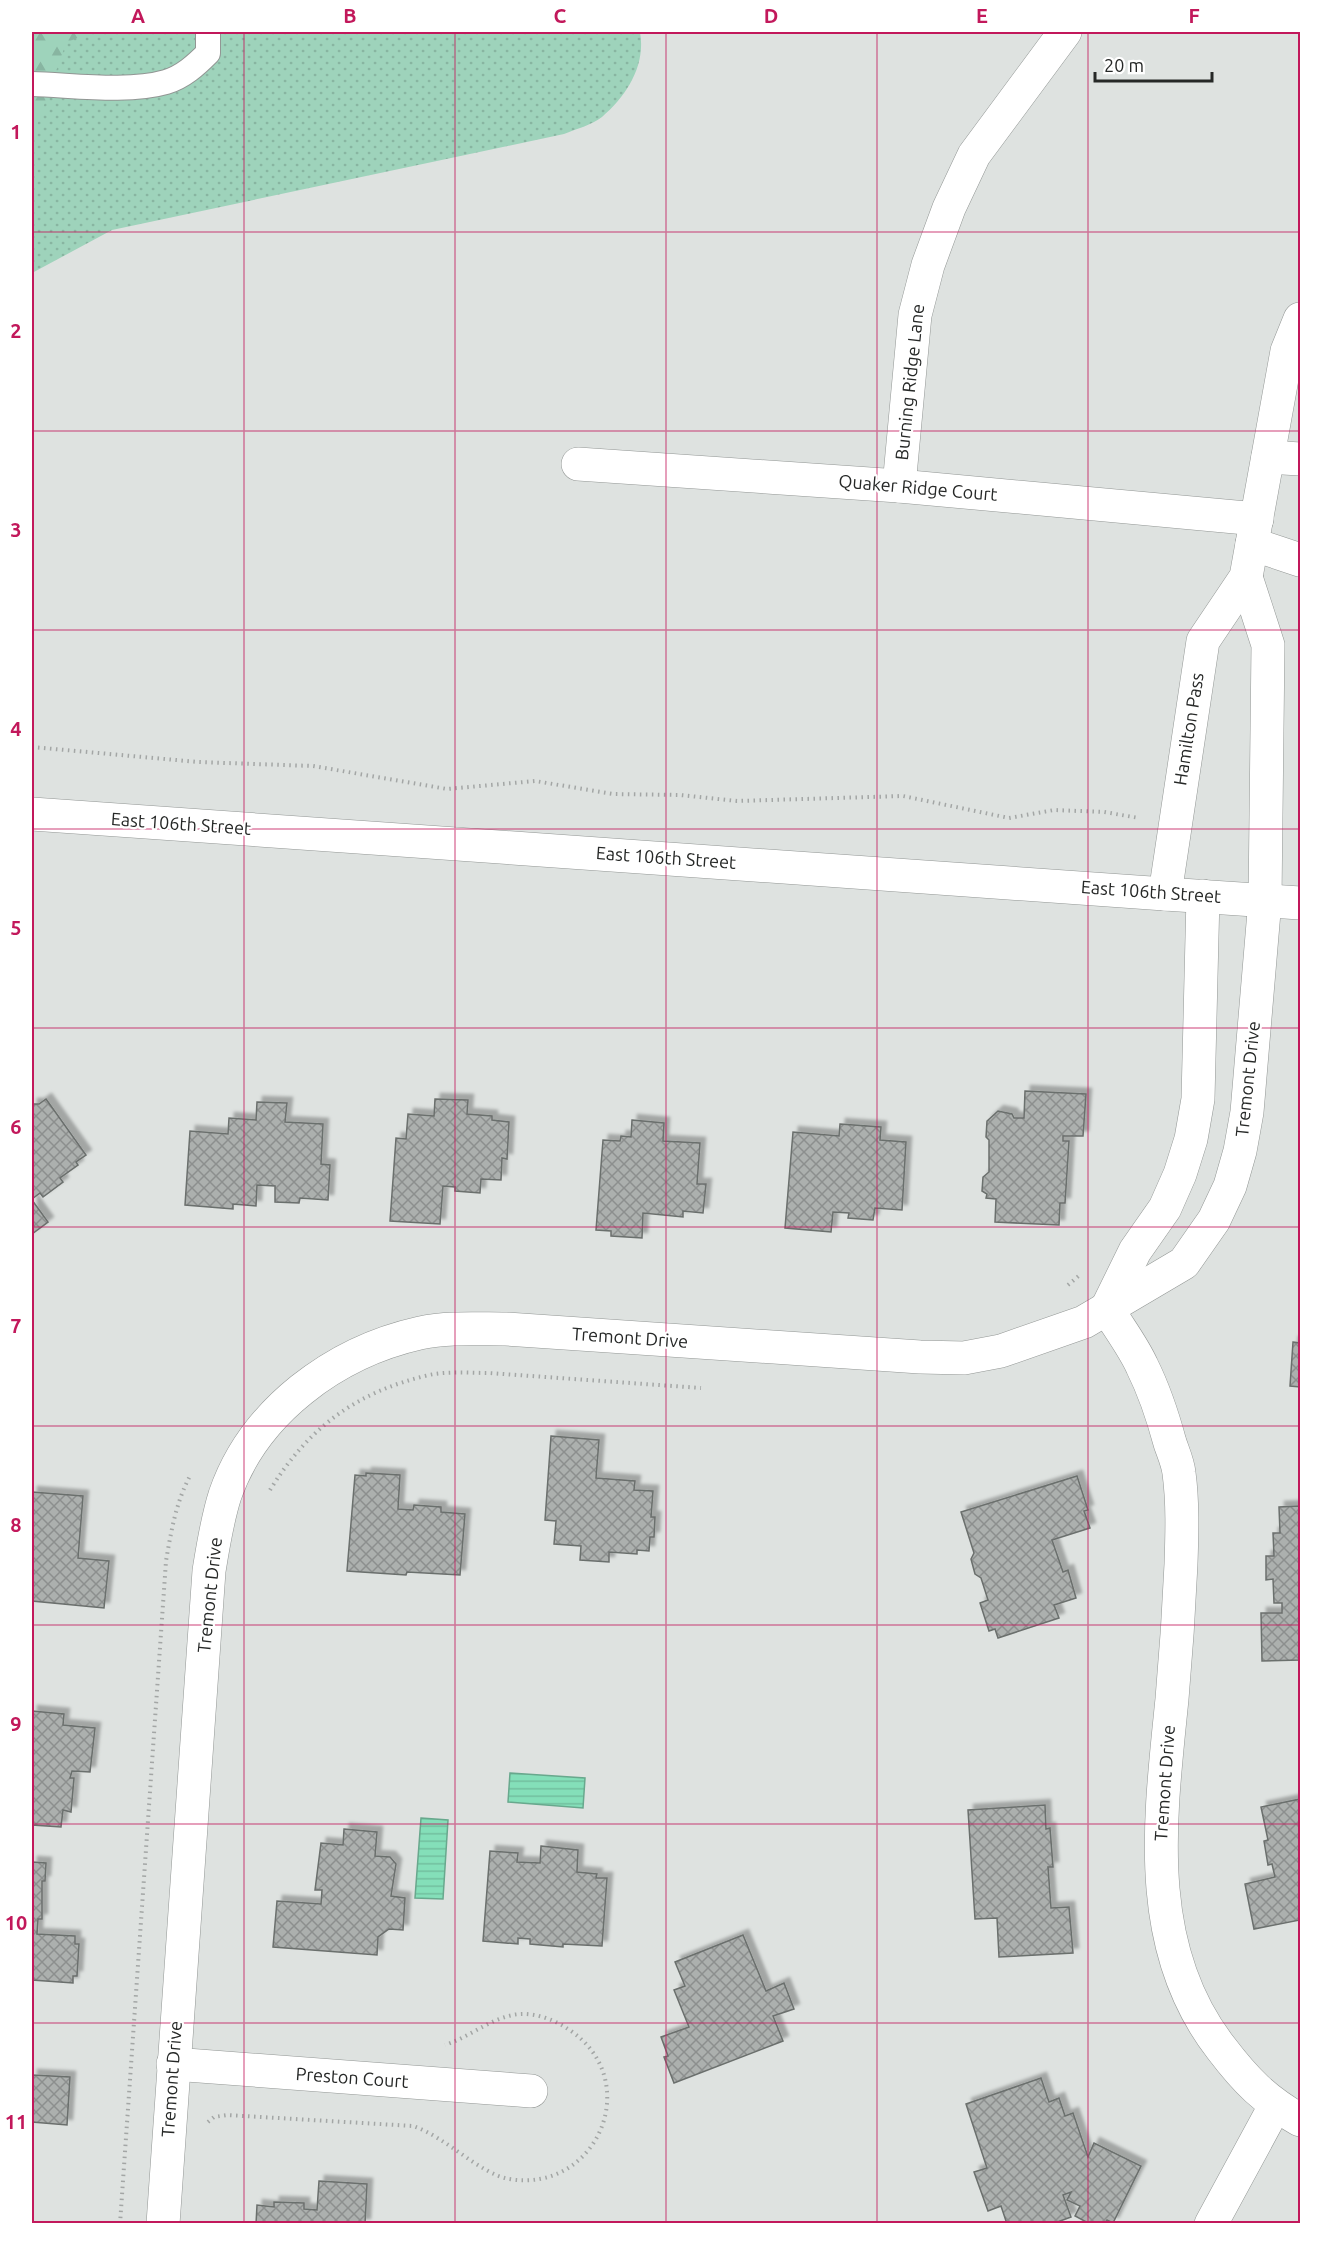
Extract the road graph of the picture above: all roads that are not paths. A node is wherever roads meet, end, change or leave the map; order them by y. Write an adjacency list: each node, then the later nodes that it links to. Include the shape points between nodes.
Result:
1 (208, 32): 3 (lane, via 208,53 189,71 167,82 138,87)
2 (1065, 32): 8 (street, Burning Ridge Lane, via 974,154 928,265 915,315)
3 (32, 84)
4 (1300, 319): 5 (street, Hamilton Pass, via 1287,351)
5 (1268, 457): 6 (street); 9 (street, Hamilton Pass)
6 (1300, 459)
7 (578, 464): 8 (street, Quaker Ridge Court)
8 (899, 486): 9 (street, Quaker Ridge Court)
9 (1254, 531): 10 (street, Quaker Ridge Court); 11 (street, Hamilton Pass)
10 (1300, 560)
11 (1246, 577): 13 (street, Hamilton Pass, via 1203,641); 15 (street, Hamilton Pass, via 1268,645)
12 (32, 814): 13 (street, East 106th Street)
13 (1165, 894): 14 (street, East 106th Street)
14 (1203, 896): 15 (street, East 106th Street); 17 (street, via 1198,1099 1191,1139 1165,1208 1135,1251)
15 (1265, 900): 16 (street, East 106th Street); 17 (street, Tremont Drive, via 1247,1112 1230,1186 1214,1220 1185,1263)
16 (1300, 903)
17 (1107, 1308): 18 (street, Tremont Drive, via 1083,1322 1001,1351 964,1358 454,1328 383,1343 350,1357 313,1380 276,1413 246,1452 226,1494 215,1536 209,1571); 20 (street, Tremont Drive, via 1142,1365 1179,1472 1182,1525 1178,1630 1160,1860 1167,1925 1178,1971 1209,2034 1244,2079)
18 (173, 2064): 19 (street, Preston Court); 21 (street, Tremont Drive)
19 (531, 2091)
20 (1288, 2113): 22 (street, Tremont Drive)
21 (163, 2223)
22 (1210, 2223)

